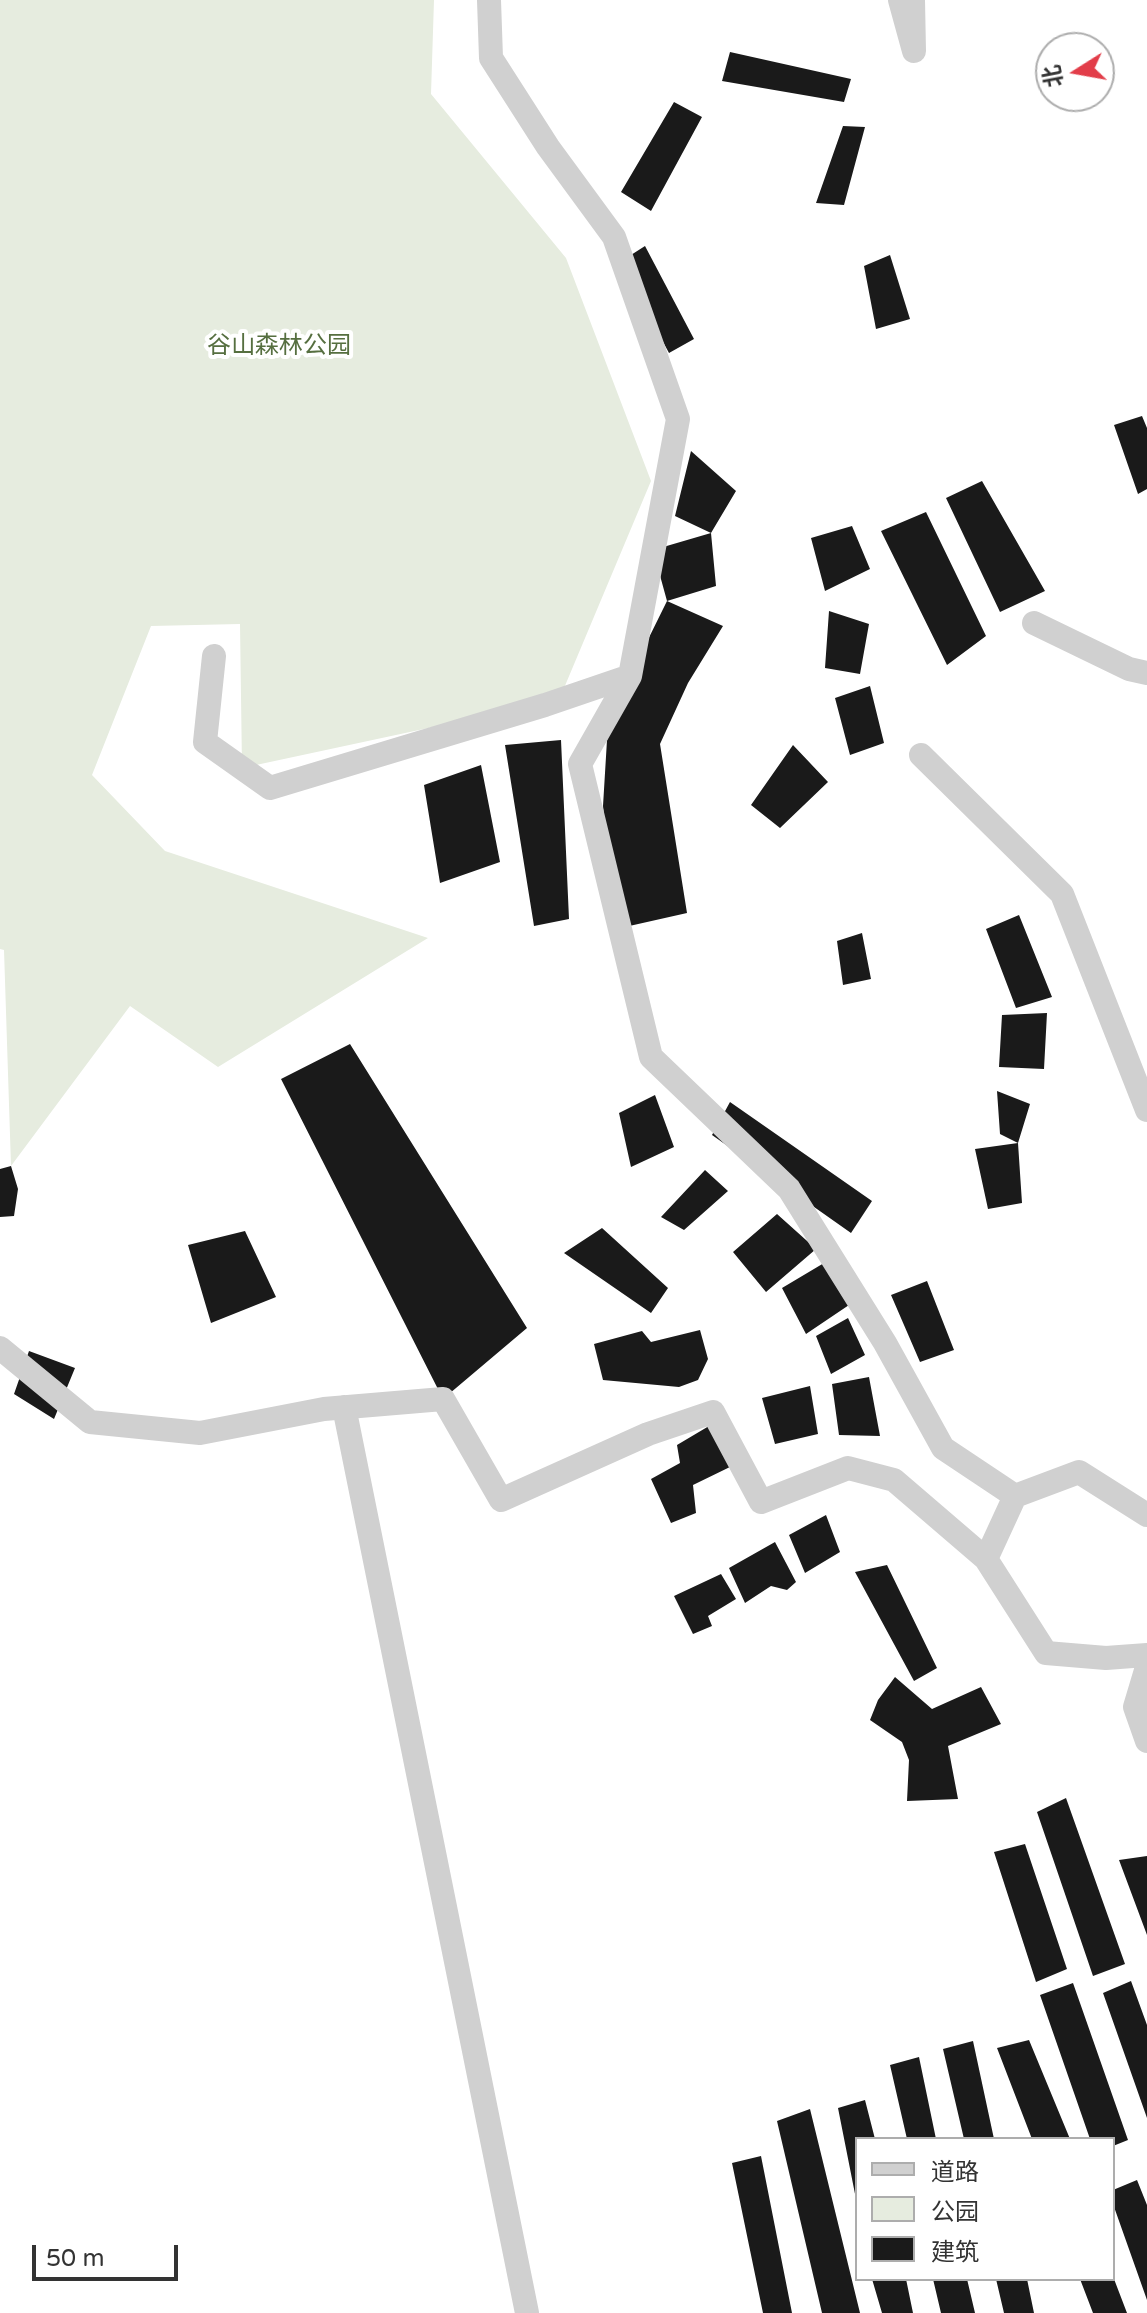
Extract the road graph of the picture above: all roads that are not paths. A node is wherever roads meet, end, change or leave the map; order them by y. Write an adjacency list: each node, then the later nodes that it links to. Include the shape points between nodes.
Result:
1 (489, 0): 7 (street, via 491,58 614,237 678,419)
2 (900, 0): 3 (street, via 914,51)
3 (913, 0)
4 (1034, 623): 6 (street)
5 (214, 656): 7 (street, via 205,742 270,788)
6 (1147, 673)
7 (630, 676): 12 (street, via 580,764 651,1057 789,1189 943,1448)
8 (921, 755): 9 (street, via 1062,894)
9 (1147, 1110)
10 (0, 1348): 11 (street, via 90,1422 200,1433)
11 (344, 1407): 14 (street, via 443,1399 501,1500 648,1434 713,1412 761,1502 848,1468 894,1480); 18 (street)
12 (1015, 1496): 13 (street, via 1079,1472); 14 (street)
13 (1147, 1515)
14 (986, 1559): 15 (street, via 1046,1653)
15 (1147, 1655)
16 (1147, 1667): 17 (street, via 1135,1707)
17 (1147, 1741)
18 (527, 2313)

